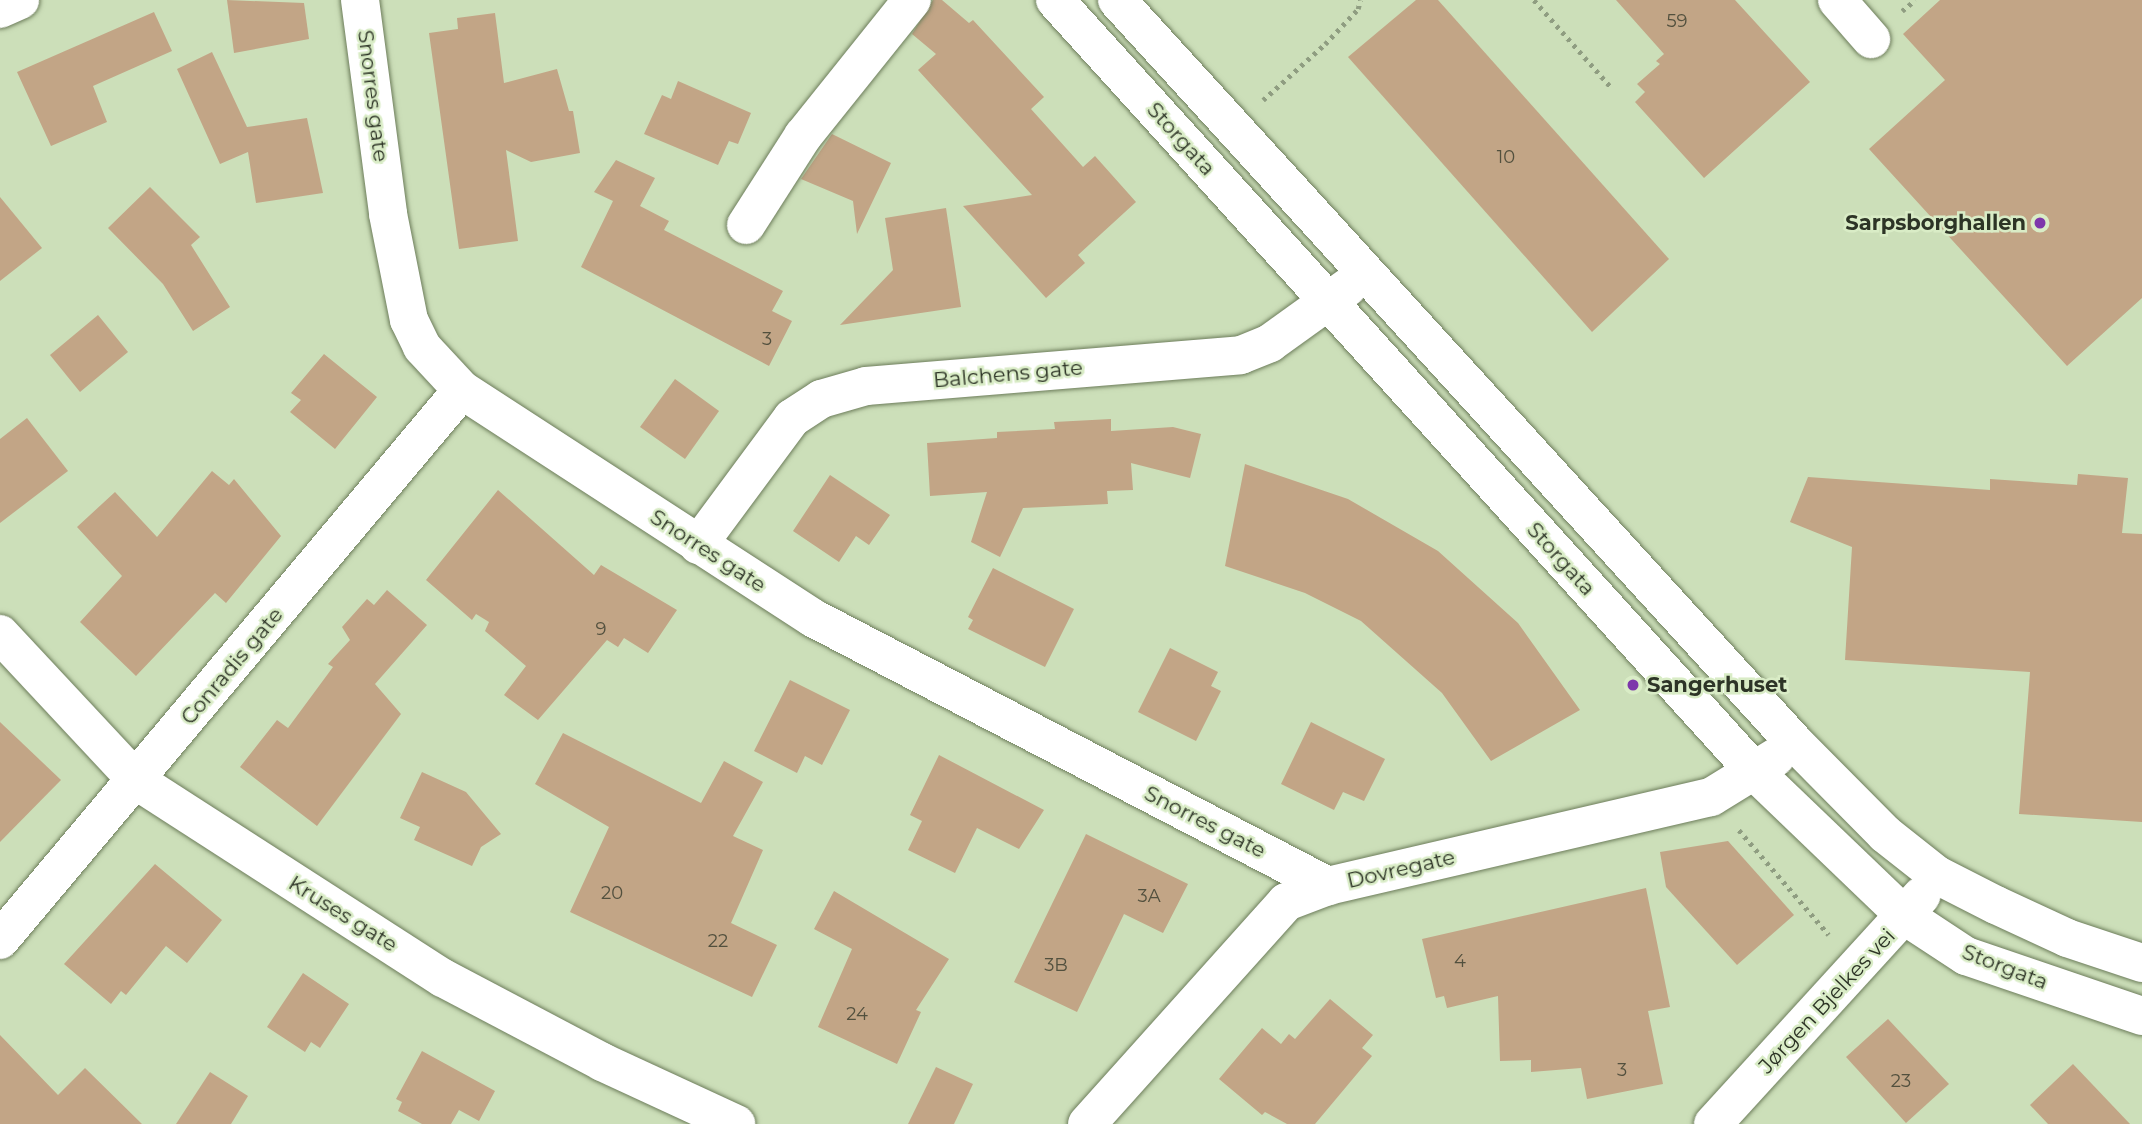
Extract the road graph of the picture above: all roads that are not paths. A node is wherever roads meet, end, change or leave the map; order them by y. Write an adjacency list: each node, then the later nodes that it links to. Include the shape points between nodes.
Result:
1 (20, 0): 7 (street)
2 (360, 0): 12 (street, Snorres gate, via 388,214 409,320 422,346)
3 (912, 0): 9 (street, via 803,136)
4 (1055, 0): 11 (street, Storgata)
5 (1117, 0): 10 (street)
6 (1837, 0): 8 (street)
7 (0, 9)
8 (1871, 39)
9 (746, 225)
10 (1363, 274): 11 (street, Balchens gate); 15 (street)
11 (1329, 303): 13 (street, Balchens gate, via 1270,343 1241,355 866,386 821,399 792,418); 16 (street, Storgata)
12 (462, 390): 13 (street, Snorres gate); 17 (street, Conradis gate)
13 (698, 545): 19 (street, Snorres gate, via 813,618)
14 (0, 634): 17 (street, Kruses gate)
15 (1795, 743): 16 (street, Dovregate); 18 (street, via 1885,834)
16 (1756, 773): 19 (street, Dovregate, via 1711,797); 20 (street, Storgata)
17 (137, 781): 21 (street, Conradis gate); 24 (street, Kruses gate, via 443,978 602,1062)
18 (1937, 875): 20 (street, Jørgen Bjelkes vei); 22 (street, via 2067,938)
19 (1328, 886): 25 (street, Dovregate, via 1286,902)
20 (1905, 916): 23 (street, Storgata, via 1966,956); 26 (street, Jørgen Bjelkes vei)
21 (0, 940)
22 (2142, 963)
23 (2142, 1016)
24 (737, 1124)
25 (1087, 1124)
26 (1713, 1124)

